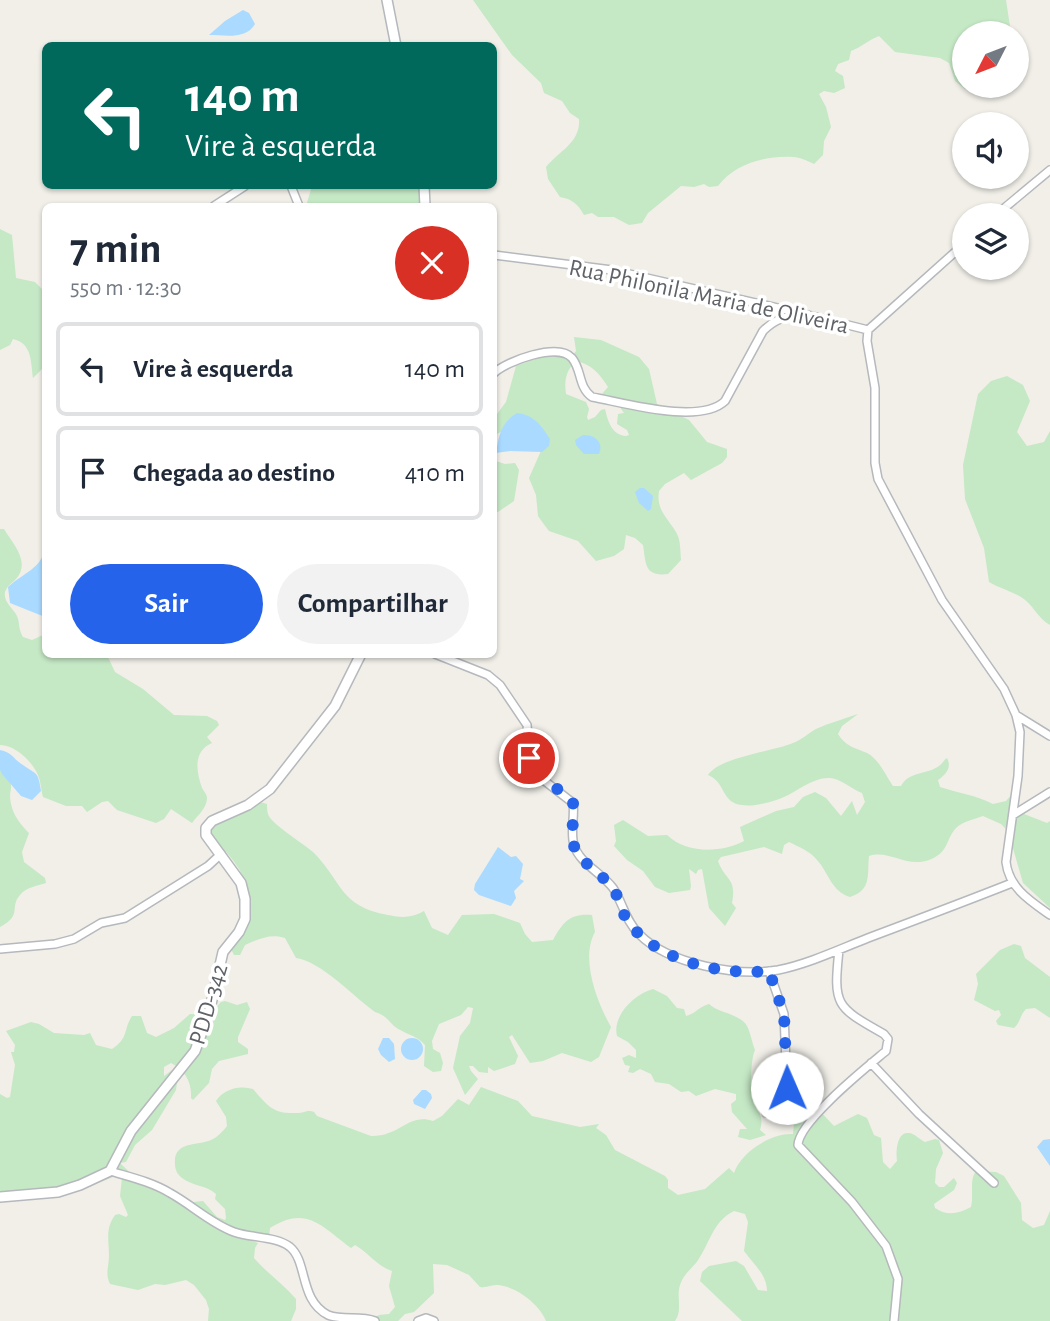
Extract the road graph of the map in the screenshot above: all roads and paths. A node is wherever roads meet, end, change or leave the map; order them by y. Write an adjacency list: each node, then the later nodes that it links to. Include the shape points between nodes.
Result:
1 (387, 0): 2 (street)
2 (395, 42)
3 (1050, 170): 8 (street)
4 (232, 189): 6 (street)
5 (240, 189): 6 (street)
6 (229, 196): 7 (street)
7 (219, 203)
8 (1010, 203)
9 (497, 255): 11 (street, Rua Philonila Maria de Oliveira, via 612,270)
10 (952, 255): 12 (street)
11 (800, 313): 12 (street, Rua Philonila Maria de Oliveira); 13 (street, via 780,318 763,331 725,401 706,411 689,414 592,397 583,389 574,360 561,351 509,362)
12 (868, 330): 16 (street, Rua Philonila Maria de Oliveira, via 878,479 942,600 1004,689)
13 (497, 371)
14 (359, 658): 20 (street, PDD-342 / PDD-342, via 335,706 270,789 206,828)
15 (445, 658): 25 (street, via 488,675 514,704 527,725 531,767 573,803 573,844 614,889 639,935 677,958 729,969)
16 (1016, 715): 17 (street); 19 (street, Rua Philonila Maria de Oliveira, via 1020,732)
17 (1050, 736)
18 (1050, 792): 19 (street)
19 (1013, 815): 21 (street, Rua Philonila Maria de Oliveira, via 1006,862)
20 (221, 854): 23 (street, via 125,918 96,925 55,944); 28 (street, PDD-342 / PDD-342, via 241,883 245,919 223,952 195,1051 131,1131)
21 (1012, 883): 22 (street); 24 (street)
22 (1050, 915)
23 (0, 949)
24 (839, 950): 25 (street); 26 (street, via 838,996 854,1017 888,1039 886,1051)
25 (769, 971): 27 (street, via 784,1014 787,1088 784,1098)
26 (871, 1063): 29 (street); 34 (street, via 818,1113 798,1141 886,1246 898,1279)
27 (766, 1113)
28 (110, 1171): 30 (street, via 58,1192); 31 (street, via 155,1185 235,1233 285,1244 292,1248 307,1290 324,1312 332,1317)
29 (994, 1183)
30 (0, 1196)
31 (375, 1321)
32 (418, 1321): 33 (street)
33 (434, 1321)
34 (894, 1321)

